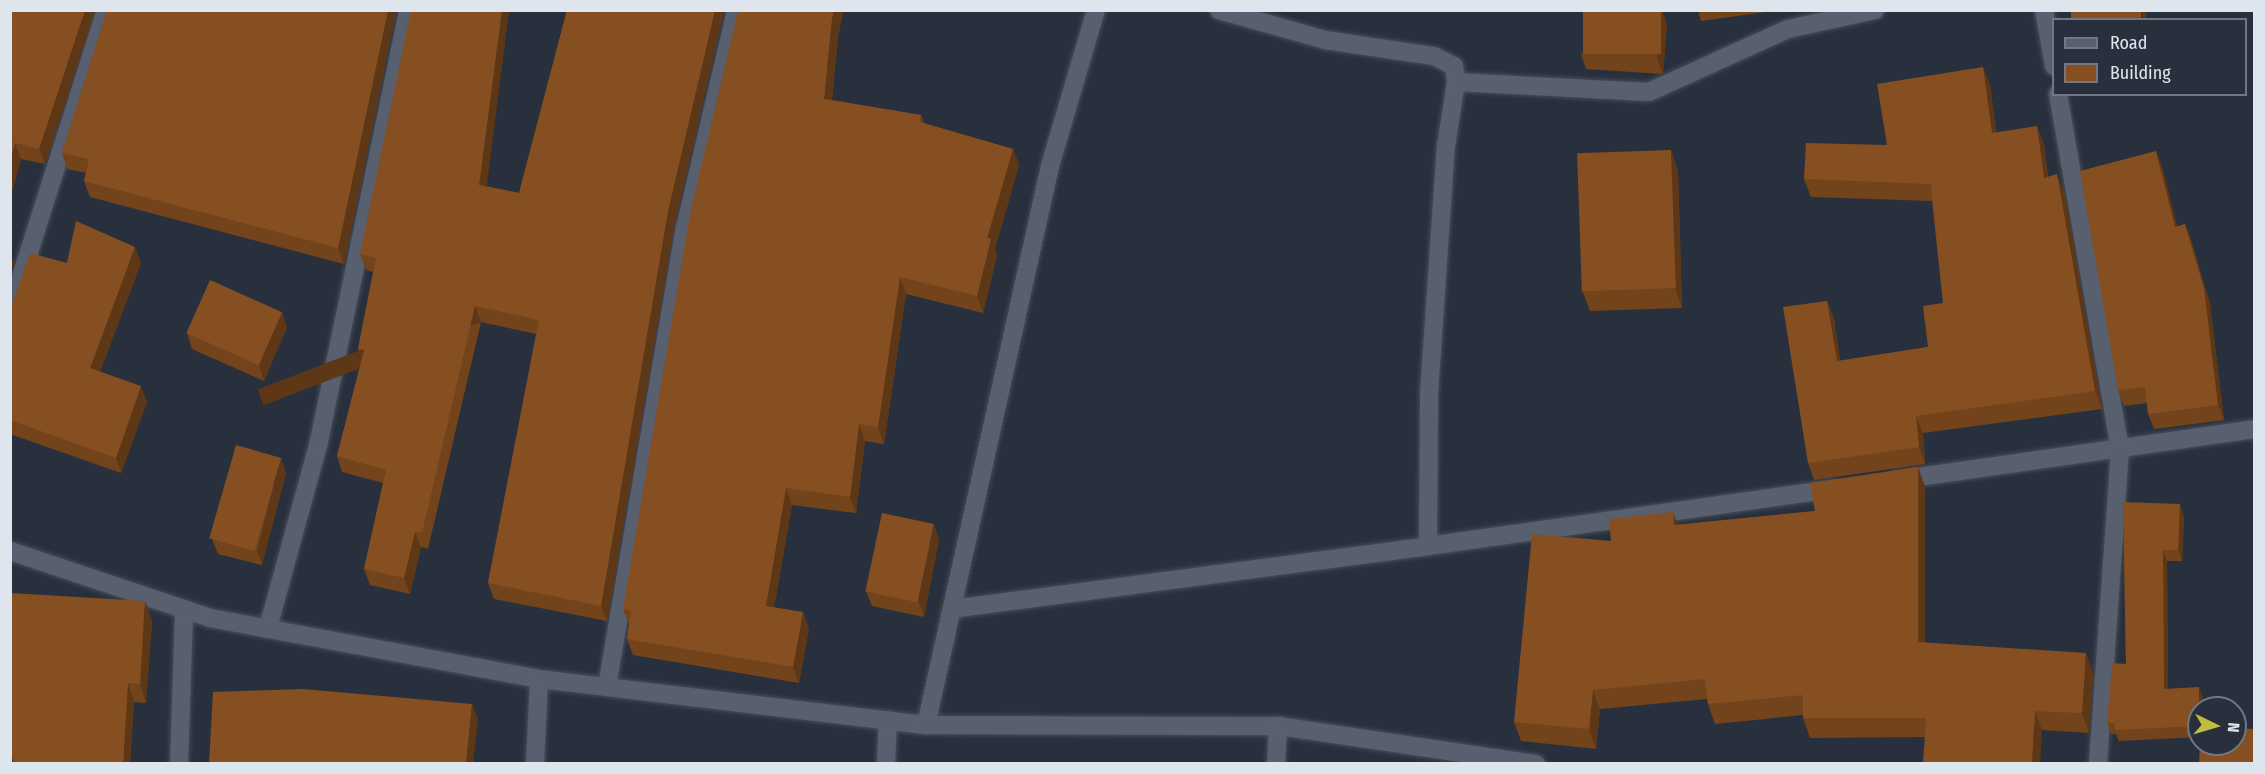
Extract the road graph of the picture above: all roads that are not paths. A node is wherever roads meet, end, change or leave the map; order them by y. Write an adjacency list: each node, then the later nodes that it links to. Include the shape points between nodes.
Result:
1 (106, 10): 11 (street)
2 (408, 10): 20 (street, via 319,441)
3 (736, 10): 22 (street, via 685,228)
4 (1096, 10): 18 (street, via 1050,166)
5 (1219, 10): 9 (street, via 1325,40 1434,56 1454,66)
6 (1875, 10): 9 (street, via 1788,29 1649,92)
7 (2044, 10): 8 (street)
8 (2052, 55)
9 (1456, 82): 16 (street, via 1446,146 1429,394)
10 (2058, 96): 13 (street)
11 (10, 312)
12 (2252, 436): 13 (street)
13 (2120, 449): 14 (street); 31 (street)
14 (1874, 483)
15 (1851, 487): 16 (street)
16 (1428, 546): 18 (street)
17 (10, 551): 19 (street)
18 (952, 609): 24 (street)
19 (184, 610): 20 (street); 26 (street)
20 (268, 628): 21 (street)
21 (539, 678): 22 (street); 27 (street)
22 (607, 687): 23 (street)
23 (888, 720): 24 (street); 28 (street)
24 (926, 725): 25 (street)
25 (1278, 726): 29 (street); 30 (street)
26 (179, 764)
27 (536, 764)
28 (886, 764)
29 (1276, 764)
30 (1536, 764)
31 (2098, 764)

